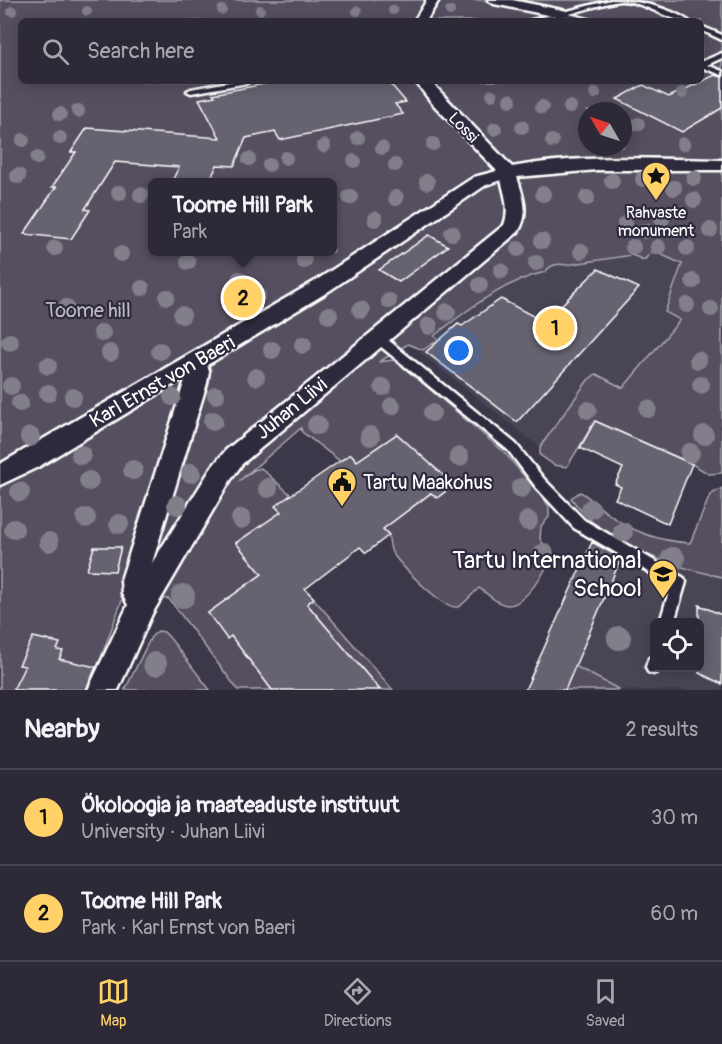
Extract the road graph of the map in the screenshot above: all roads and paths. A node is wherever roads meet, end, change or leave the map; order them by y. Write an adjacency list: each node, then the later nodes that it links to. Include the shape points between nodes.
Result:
1 (433, 0): 6 (street)
2 (494, 0): 5 (street)
3 (619, 0): 5 (lane)
4 (624, 0): 9 (lane)
5 (562, 14): 7 (lane); 8 (lane)
6 (422, 18)
7 (544, 18)
8 (579, 18)
9 (678, 18)
10 (704, 29): 11 (lane)
11 (722, 38)
12 (722, 55): 13 (lane)
13 (704, 64)
14 (704, 66): 15 (lane)
15 (722, 73)
16 (230, 84): 18 (lane)
17 (424, 84): 20 (street, Lossi)
18 (191, 91)
19 (722, 165): 20 (street, Karl Ernst von Baeri, via 635,163)
20 (507, 172): 21 (street, Juhan Liivi, via 516,202 512,228); 22 (street, Karl Ernst von Baeri, via 480,181 319,288)
21 (378, 338): 24 (street, Juhan Liivi, via 234,457); 25 (lane, via 512,447 579,524 679,582)
22 (195, 362): 23 (street, Karl Ernst von Baeri); 24 (street, via 196,383 134,580)
23 (0, 475)
24 (142, 604): 26 (street, Juhan Liivi)
25 (667, 618)
26 (103, 690)

